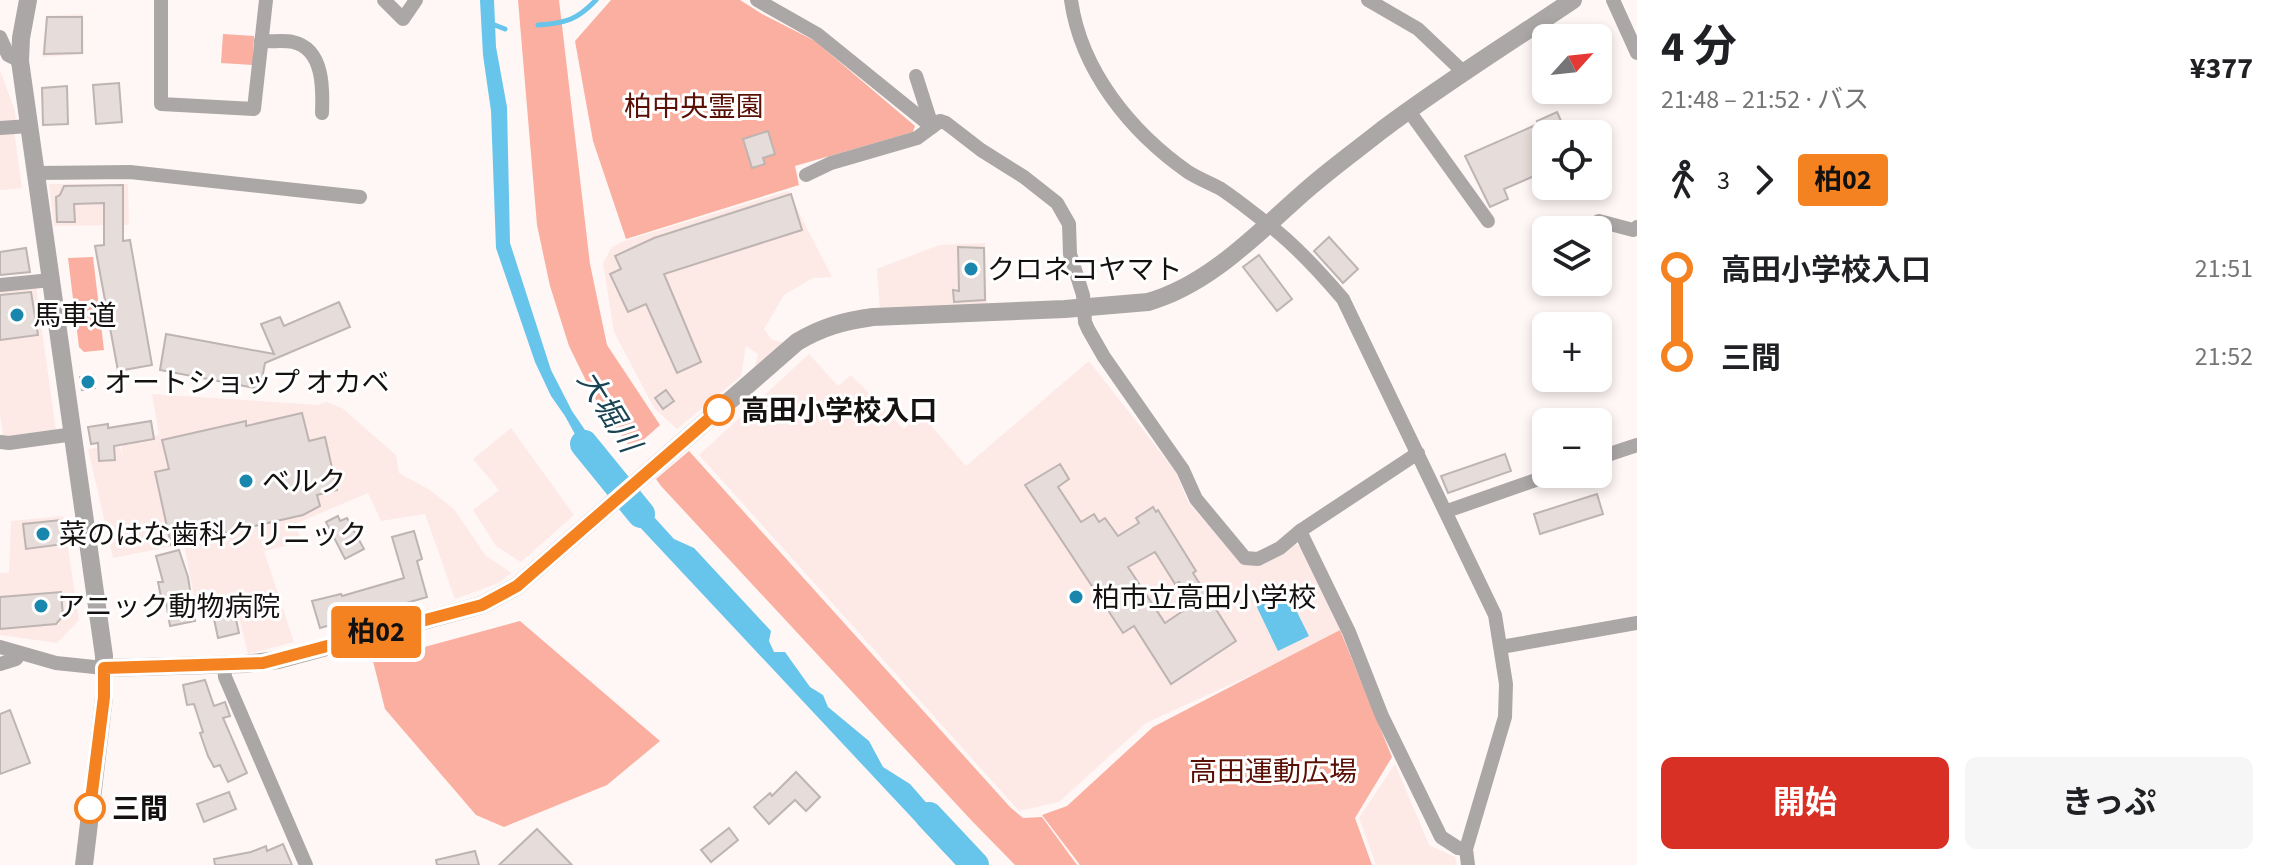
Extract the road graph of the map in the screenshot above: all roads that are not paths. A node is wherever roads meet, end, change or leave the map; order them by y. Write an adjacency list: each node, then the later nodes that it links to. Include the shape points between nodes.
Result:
1 (28, 0): 14 (street)
2 (161, 0): 12 (street, via 161,104 254,109)
3 (266, 0): 12 (street)
4 (384, 0): 5 (street, via 403,19)
5 (416, 0)
6 (757, 0): 20 (street, via 817,34)
7 (1071, 0): 27 (street, via 1093,66 1135,126 1165,155)
8 (1368, 0): 15 (street, via 1418,29)
9 (1573, 0): 15 (street)
10 (1613, 0): 13 (street)
11 (0, 37): 14 (street, via 8,55)
12 (261, 41): 18 (street, via 295,42 308,50 323,86)
13 (1637, 53)
14 (20, 61): 19 (street)
15 (1462, 75): 17 (street)
16 (916, 76): 20 (street)
17 (1409, 111): 25 (street); 27 (street)
18 (322, 113)
19 (29, 126): 21 (street); 22 (street)
20 (932, 127): 23 (street, via 917,138); 31 (street, via 946,123 1057,203 1069,224 1070,254)
21 (0, 128)
22 (37, 173): 24 (street, via 130,172); 29 (street)
23 (806, 175)
24 (360, 197)
25 (1488, 221)
26 (1612, 224): 28 (street)
27 (1269, 225): 31 (street, via 1195,281 1161,298); 35 (street, via 1343,299)
28 (1637, 227)
29 (51, 280): 30 (street); 32 (street)
30 (0, 285)
31 (1085, 308): 39 (street, via 1085,322 1104,357 1183,470 1196,499 1245,558 1258,559); 45 (street, via 873,317 817,330 517,586 482,605 278,660)
32 (74, 434): 33 (street); 46 (street)
33 (0, 442)
34 (1637, 445): 36 (street)
35 (1418, 453): 38 (street); 39 (street)
36 (1612, 453)
37 (1532, 481): 38 (street)
38 (1447, 511): 42 (street, via 1495,615)
39 (1300, 531): 47 (street, via 1441,837)
40 (1637, 623): 42 (street)
41 (0, 647): 43 (street)
42 (1501, 647): 47 (street, via 1505,717)
43 (20, 654): 44 (street); 46 (street)
44 (0, 664)
45 (224, 665): 46 (street); 49 (street)
46 (104, 668): 48 (street)
47 (1466, 849): 50 (street)
48 (84, 865)
49 (306, 865)
50 (1468, 865)

